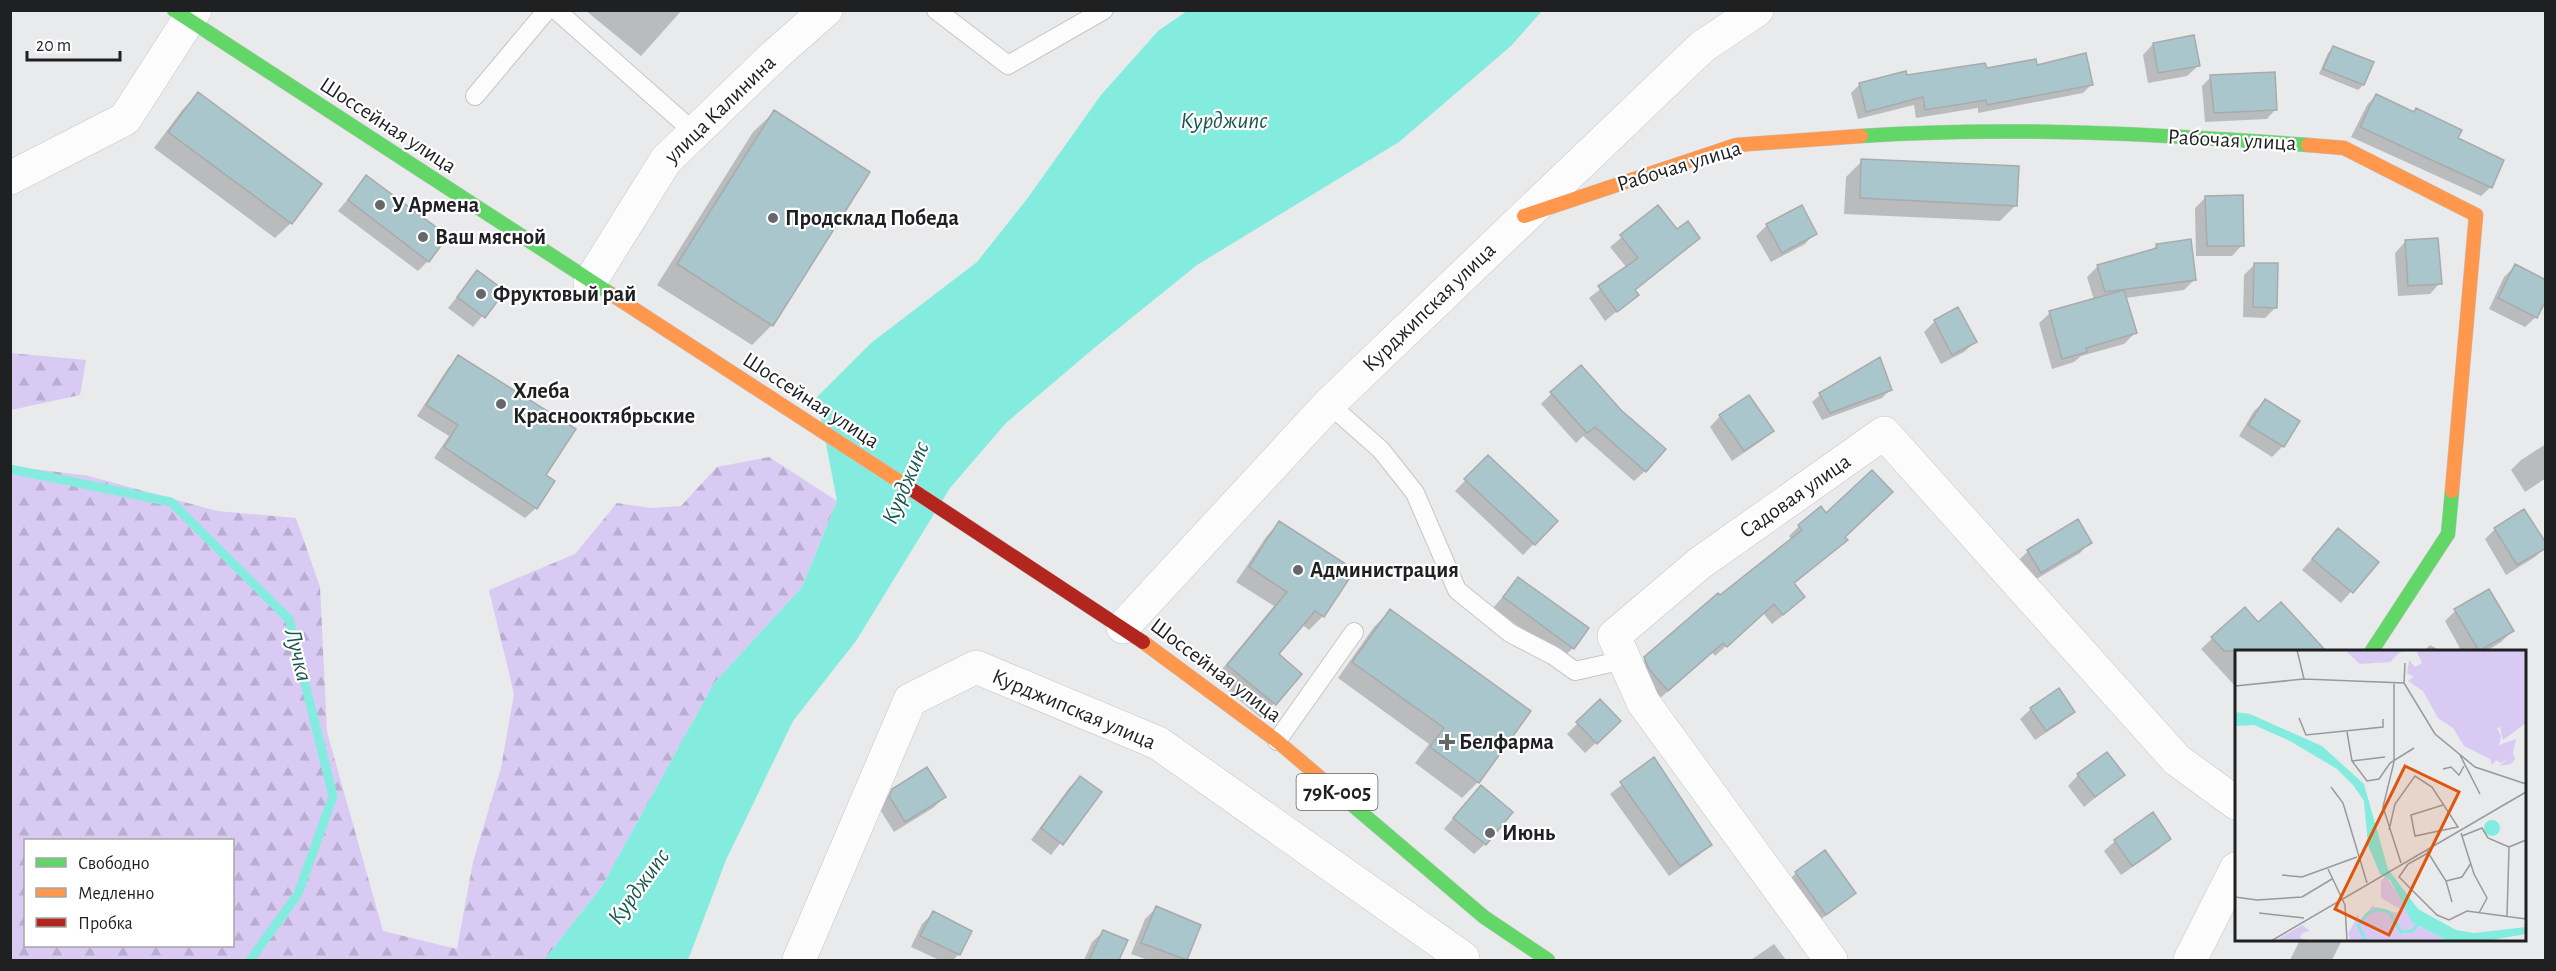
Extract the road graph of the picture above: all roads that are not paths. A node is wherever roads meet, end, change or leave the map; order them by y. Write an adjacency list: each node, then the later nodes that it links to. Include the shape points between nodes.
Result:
1 (547, 10): 8 (lane)
2 (556, 10): 9 (lane)
3 (826, 10): 9 (street, улица Калинина)
4 (936, 10): 5 (lane, via 1008,65)
5 (1104, 10)
6 (1757, 10): 11 (street, Курджипская улица, via 1702,47)
7 (186, 14): 10 (street, via 125,118); 12 (main road, Шоссейная улица / 79К-005)
8 (475, 96)
9 (694, 132): 12 (street, улица Калинина, via 666,159)
10 (10, 178)
11 (1524, 216): 13 (street, Курджипская улица); 16 (main road, Рабочая улица, via 1736,145 1941,131 2204,137 2344,148 2476,215 2448,534)
12 (590, 282): 14 (main road, Шоссейная улица / 79К-005)
13 (1329, 404): 14 (street, Курджипская улица); 17 (lane, via 1381,450 1415,493 1457,590 1510,633 1575,671)
14 (1123, 627): 18 (main road, Шоссейная улица / 79К-005)
15 (1353, 632): 18 (lane)
16 (2373, 650)
17 (1624, 660): 19 (street, Садовая улица, via 1614,636 1700,563 1884,433 2177,760); 25 (street, Садовая улица, via 1643,702)
18 (1277, 741): 21 (main road, Шоссейная улица / 79К-005)
19 (2235, 802)
20 (2235, 871): 26 (street)
21 (1484, 917): 22 (street); 24 (main road, Шоссейная улица / 79К-005)
22 (1462, 959): 23 (street, Курджипская улица, via 1158,743 976,667 910,700)
23 (798, 960)
24 (1548, 960)
25 (1831, 960)
26 (2190, 960)

